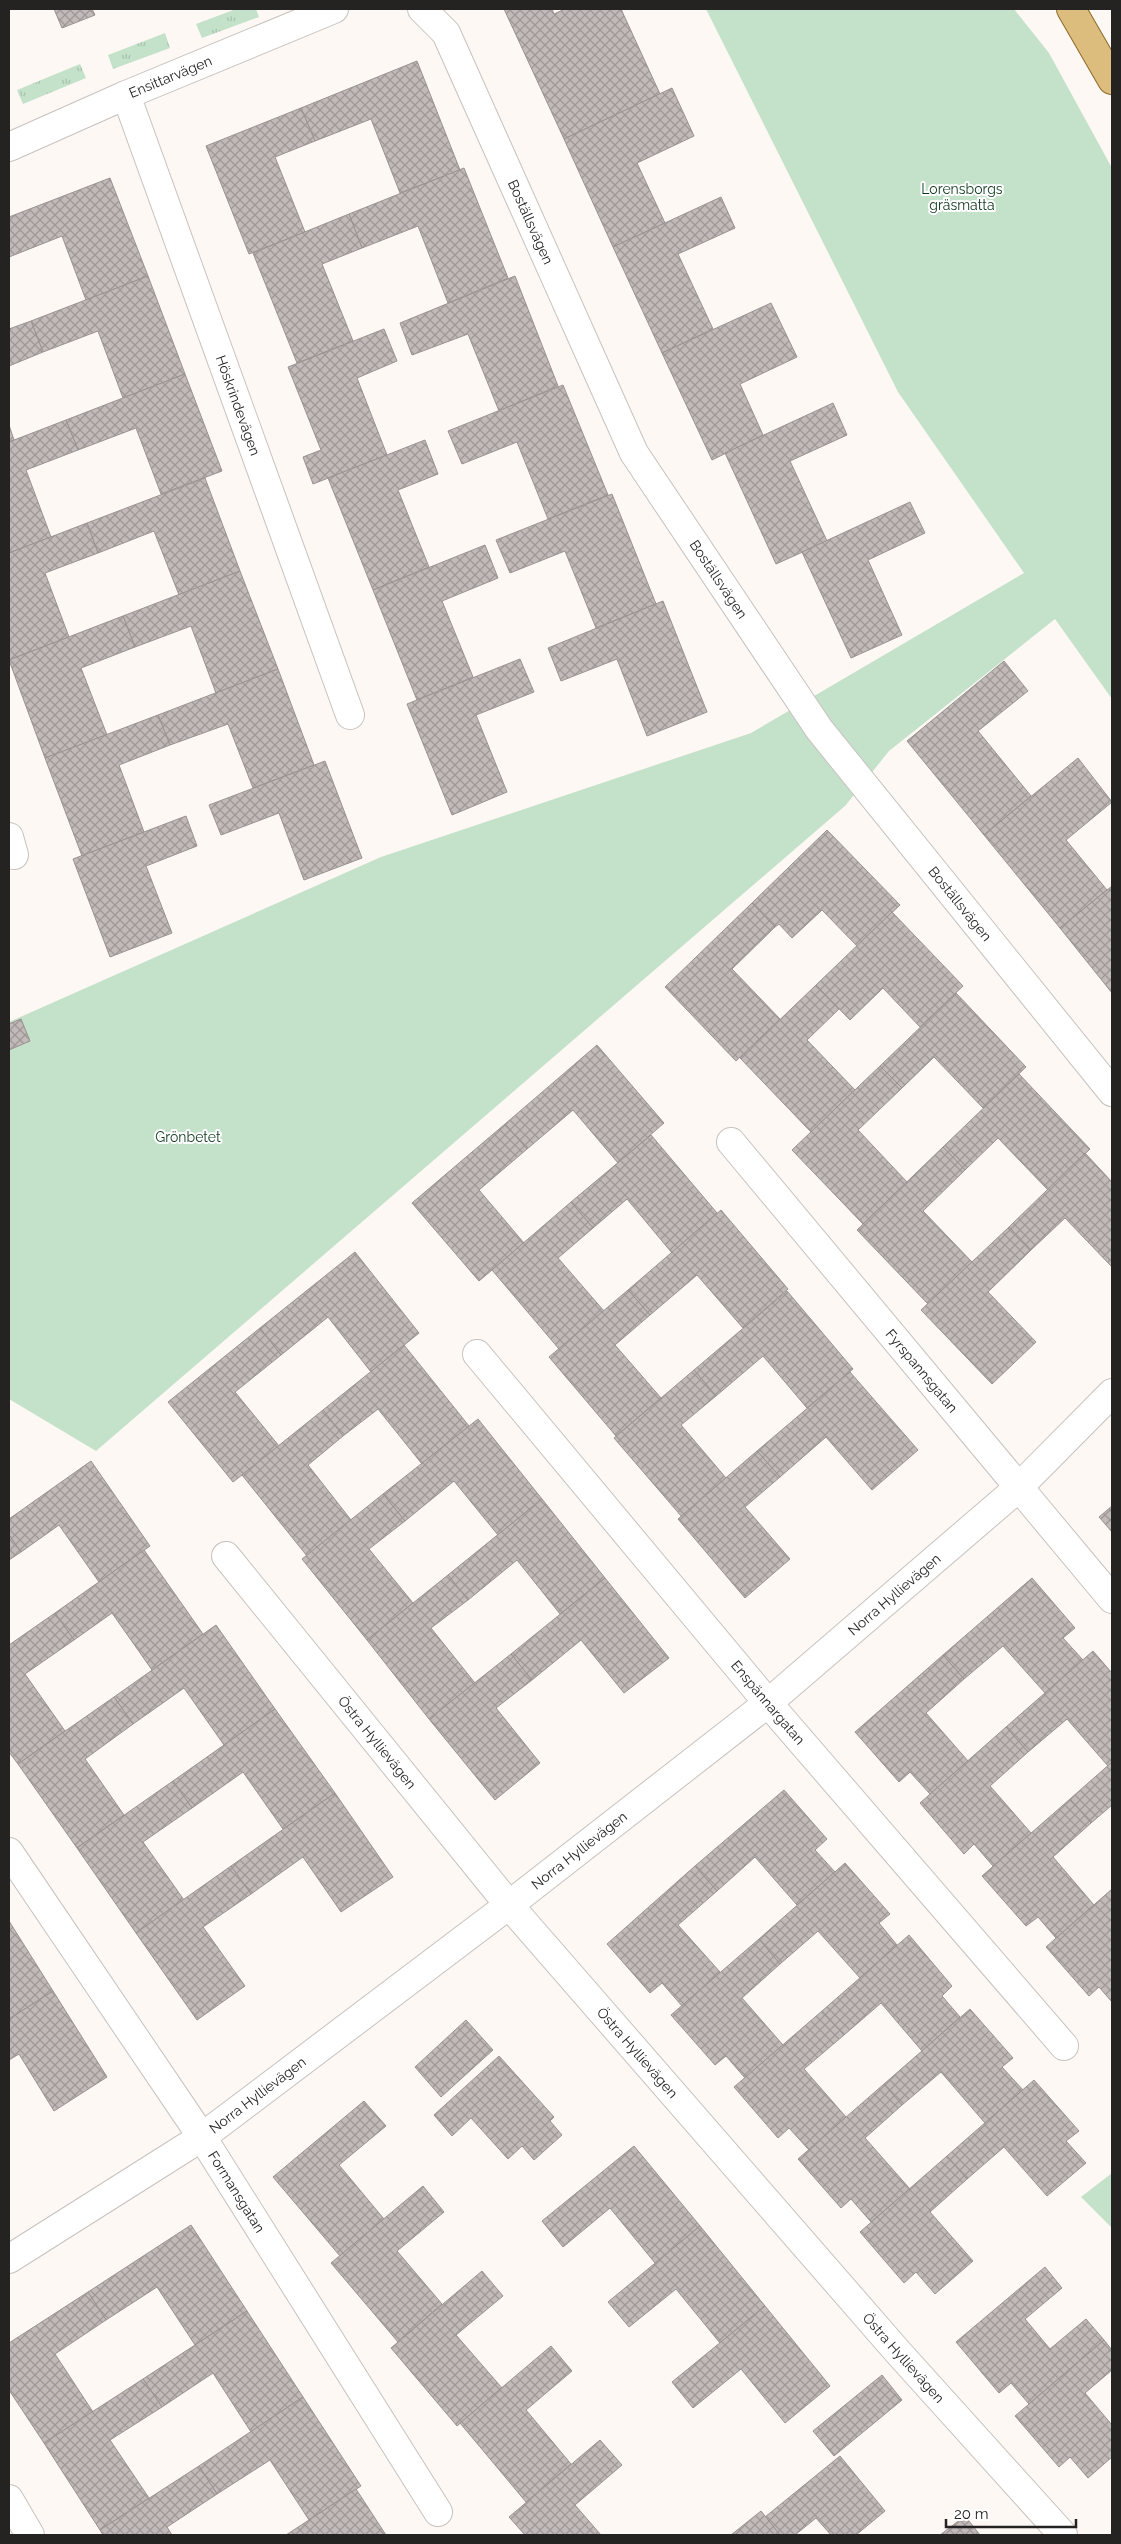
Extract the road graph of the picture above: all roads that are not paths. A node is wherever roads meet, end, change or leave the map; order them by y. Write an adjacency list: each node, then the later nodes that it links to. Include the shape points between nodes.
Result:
1 (334, 9): 5 (street, Ensittarvägen)
2 (422, 9): 8 (street, Boställsvägen, via 446,33 634,453 819,729)
3 (1071, 9): 4 (main road)
4 (1112, 80)
5 (126, 95): 6 (street, Ensittarvägen); 7 (street, Höskrindevägen)
6 (9, 147)
7 (350, 715)
8 (1112, 1092)
9 (731, 1142): 12 (street, Fyrspannsgatan)
10 (477, 1354): 15 (street, Enspännargatan)
11 (1112, 1392): 12 (street, Norra Hyllievägen)
12 (1018, 1488): 14 (street, Fyrspannsgatan); 15 (street, Norra Hyllievägen)
13 (226, 1556): 17 (street, Östra Hyllievägen)
14 (1112, 1599)
15 (768, 1702): 17 (street, Norra Hyllievägen); 18 (street, Enspännargatan)
16 (9, 1852): 19 (street, Formansgatan)
17 (509, 1905): 19 (street, Norra Hyllievägen); 24 (street, Östra Hyllievägen, via 897,2351)
18 (1064, 2046)
19 (202, 2137): 20 (street, Norra Hyllievägen); 22 (street, Formansgatan)
20 (9, 2259)
21 (9, 2499): 23 (street)
22 (438, 2512)
23 (30, 2535)
24 (1063, 2535)

